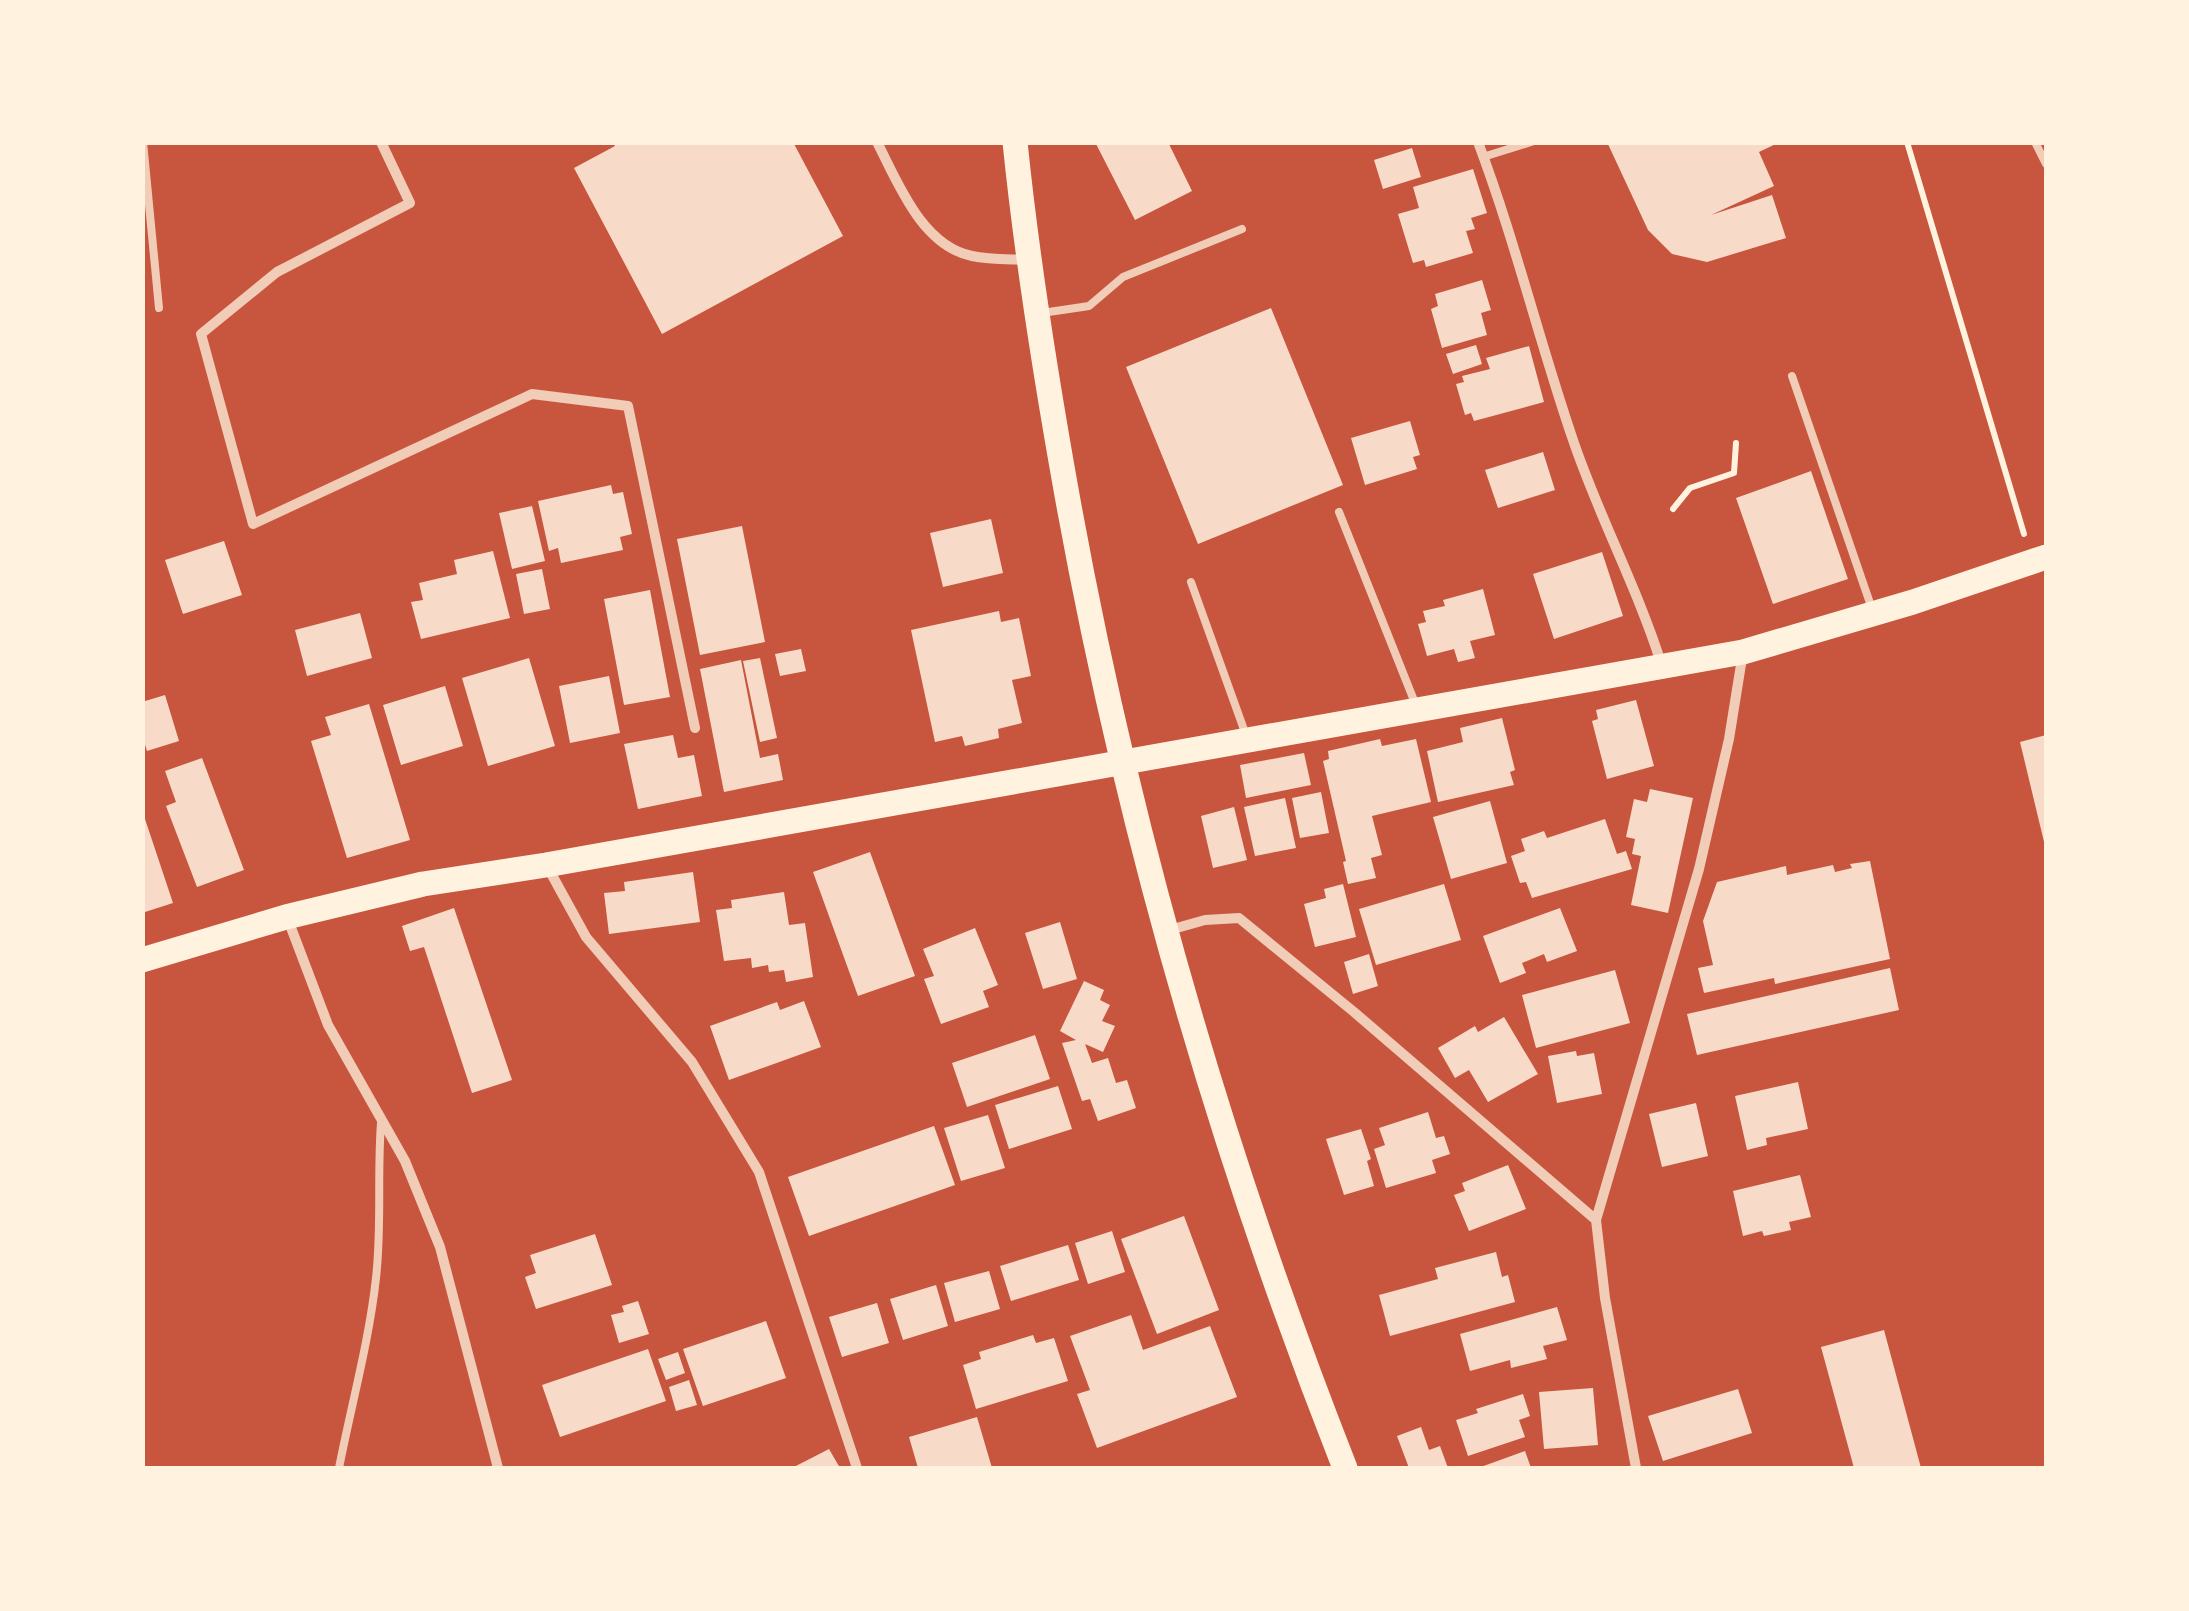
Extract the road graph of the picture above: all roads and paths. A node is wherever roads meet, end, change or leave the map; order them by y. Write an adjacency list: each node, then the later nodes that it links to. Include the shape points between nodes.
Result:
1 (143, 142): 13 (lane)
2 (381, 142): 26 (street, via 410,203 277,272 201,334 253,524 532,394 628,406)
3 (878, 142): 12 (street, via 900,188 938,239 970,256)
4 (1016, 142): 12 (main road)
5 (1478, 142): 9 (street)
6 (1531, 142): 9 (lane)
7 (1906, 142): 19 (path)
8 (2036, 142): 10 (lane)
9 (1484, 156): 24 (street, via 1574,444)
10 (2046, 164)
11 (1242, 229): 14 (lane, via 1123,277 1089,306)
12 (1030, 260): 14 (main road)
13 (159, 308)
14 (1037, 314): 28 (main road, via 1086,600)
15 (1792, 376): 22 (lane)
16 (1736, 443): 17 (path, via 1734,473 1690,488)
17 (1673, 509)
18 (1340, 512): 25 (lane)
19 (2024, 537)
20 (2046, 557): 22 (main road)
21 (1191, 582): 27 (lane)
22 (1874, 614): 23 (main road)
23 (1743, 652): 24 (main road); 34 (street, via 1698,869)
24 (1663, 668): 25 (main road)
25 (1418, 711): 27 (main road)
26 (696, 728)
27 (1248, 741): 28 (main road)
28 (1122, 763): 29 (main road); 31 (main road)
29 (546, 866): 30 (main road, via 424,884); 37 (street, via 586,937 692,1062 758,1172)
30 (286, 916): 32 (main road); 33 (street, via 328,1025)
31 (1166, 931): 34 (street, via 1239,918); 38 (main road, via 1208,1087)
32 (142, 960)
33 (381, 1123): 35 (lane, via 376,1280); 36 (street, via 440,1247)
34 (1596, 1220): 39 (street)
35 (339, 1468)
36 (498, 1468)
37 (857, 1468)
38 (1345, 1468)
39 (1636, 1468)

